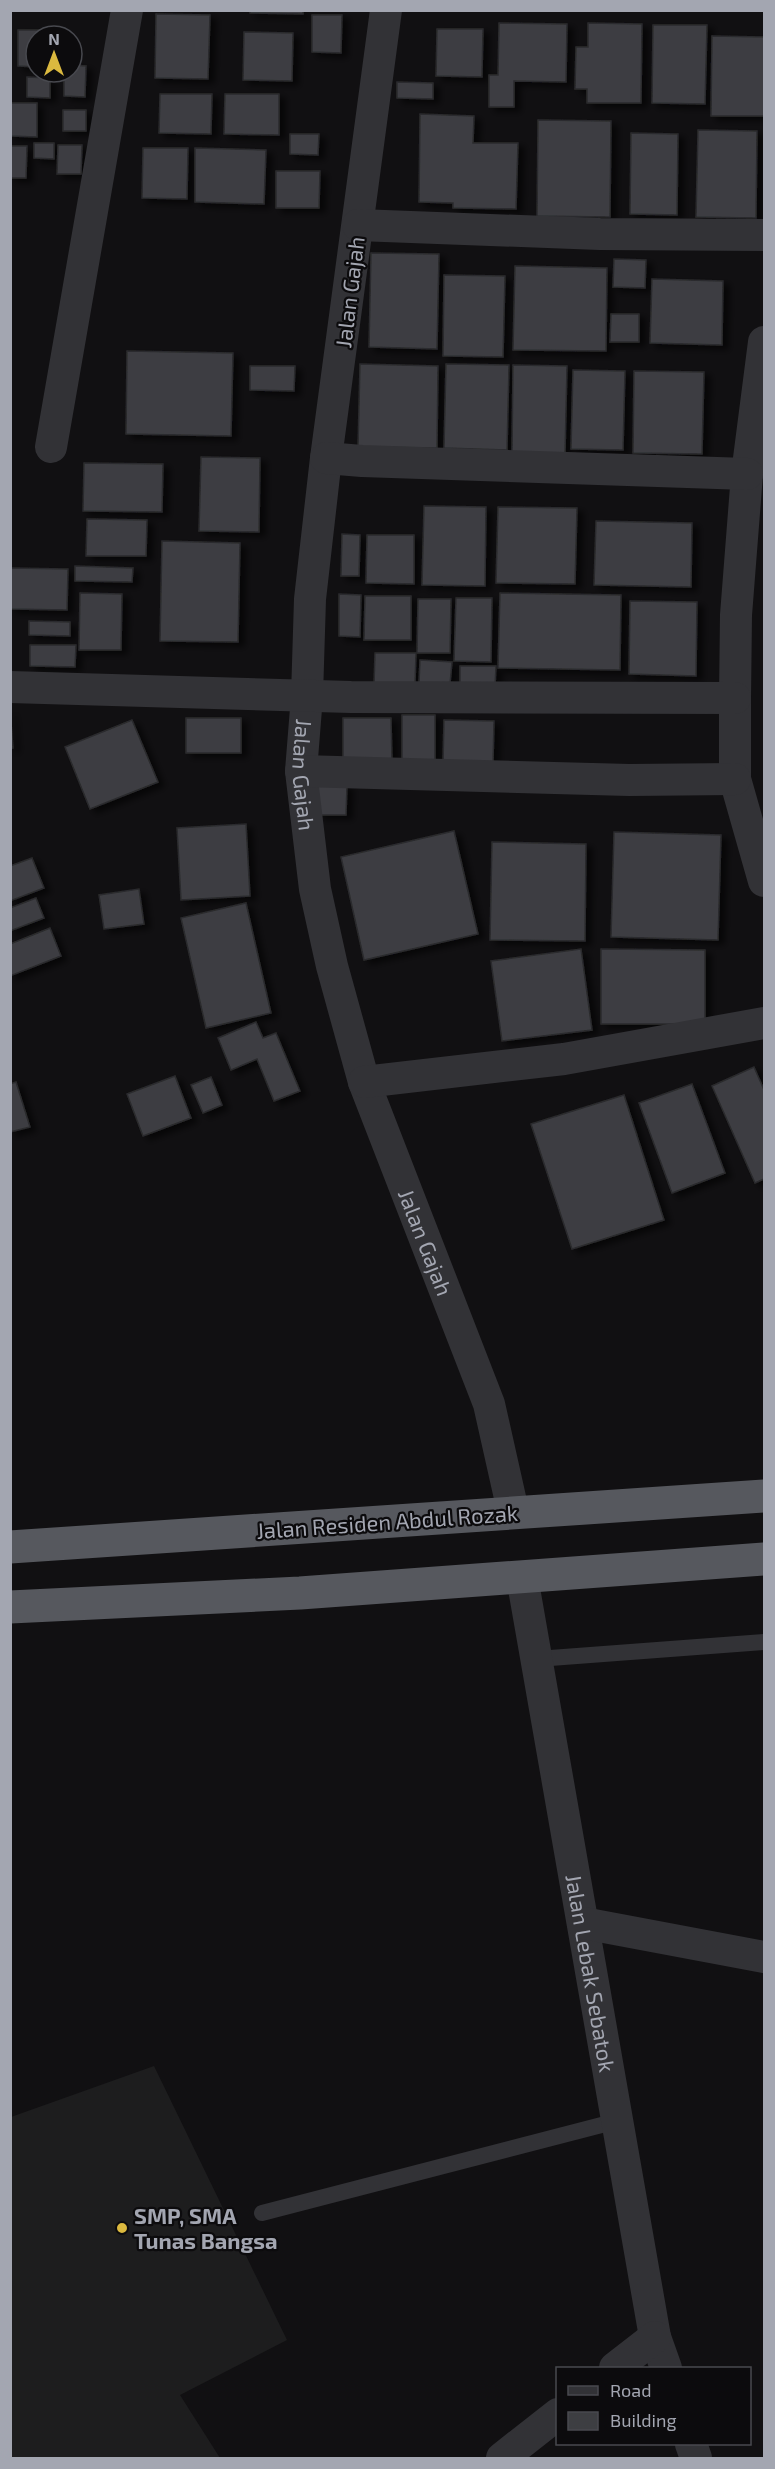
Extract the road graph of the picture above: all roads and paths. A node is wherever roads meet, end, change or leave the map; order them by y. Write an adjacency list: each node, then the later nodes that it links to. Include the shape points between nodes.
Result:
1 (127, 10): 6 (street)
2 (386, 10): 3 (street, Jalan Gajah)
3 (358, 225): 4 (street, via 600,234); 7 (street, Jalan Gajah)
4 (765, 235)
5 (765, 342): 8 (street)
6 (51, 447)
7 (326, 458): 8 (street); 10 (street, Jalan Gajah, via 310,599)
8 (747, 474): 11 (street, via 736,615)
9 (10, 687): 10 (street)
10 (308, 696): 11 (street); 12 (street, Jalan Gajah)
11 (735, 698): 13 (street)
12 (301, 771): 13 (street); 16 (street, Jalan Gajah, via 315,889)
13 (735, 779): 14 (street)
14 (765, 881)
15 (765, 1023): 16 (street, via 564,1059)
16 (364, 1083): 18 (street, Jalan Gajah, via 489,1404)
17 (765, 1496): 18 (highway, Jalan Residen Abdul Rozak)
18 (513, 1511): 19 (highway, Jalan Residen Abdul Rozak)
19 (10, 1547)
20 (765, 1559): 21 (highway)
21 (522, 1577): 22 (highway); 24 (street, Jalan Lebak Sebatok)
22 (10, 1607)
23 (765, 1642): 24 (lane)
24 (537, 1659): 25 (street, Jalan Lebak Sebatok)
25 (583, 1923): 26 (street); 27 (street, Jalan Lebak Sebatok)
26 (765, 1957)
27 (617, 2121): 28 (lane); 29 (street, Jalan Lebak Sebatok)
28 (262, 2213)
29 (655, 2337): 30 (street); 31 (street, Jalan Lebak Sebatok)
30 (616, 2367)
31 (666, 2367)
32 (556, 2416): 33 (street)
33 (502, 2458)

